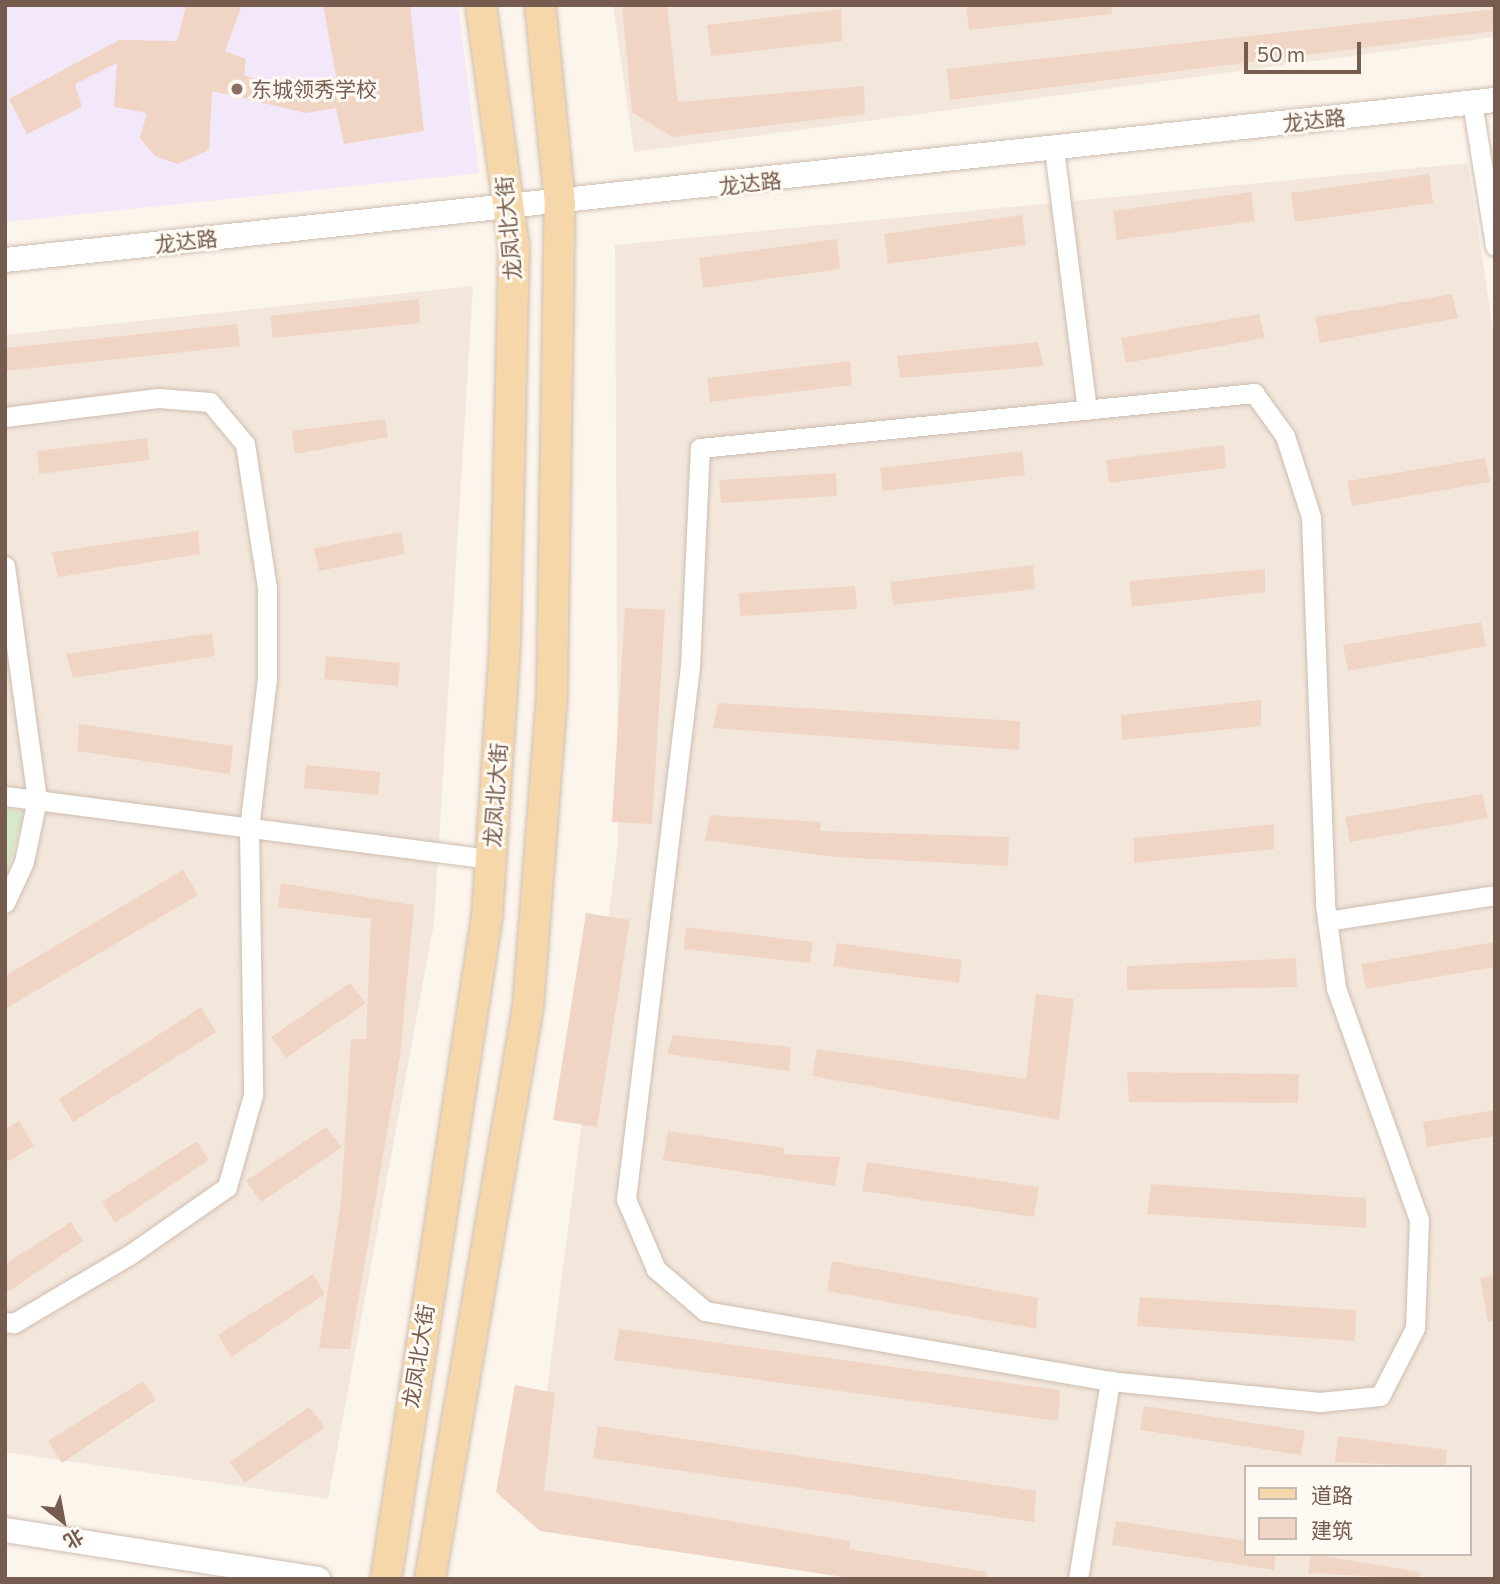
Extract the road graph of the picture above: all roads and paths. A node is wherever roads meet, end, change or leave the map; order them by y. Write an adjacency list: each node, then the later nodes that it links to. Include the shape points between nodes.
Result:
1 (481, 5): 6 (main road, 龙凤北大街)
2 (540, 5): 5 (main road)
3 (1483, 101): 4 (street, 龙达路); 7 (street)
4 (1054, 149): 5 (street, 龙达路); 9 (street)
5 (560, 204): 6 (street, 龙达路); 24 (main road, via 552,693 528,1007)
6 (509, 209): 8 (street, 龙达路); 15 (main road, 龙凤北大街, via 514,247 505,644)
7 (1495, 246)
8 (5, 260)
9 (1087, 410): 18 (street, via 1254,393 1285,436 1311,517); 20 (street, via 700,448 690,666 625,1199 656,1269 705,1311)
10 (5, 417): 14 (street, via 158,398 210,402 245,444 267,600 267,678)
11 (5, 566): 13 (street)
12 (5, 796): 13 (street)
13 (37, 799): 14 (street); 17 (street, via 24,862)
14 (249, 828): 15 (street); 19 (street, via 253,1095 227,1187 129,1255 14,1323)
15 (491, 859): 23 (main road, 龙凤北大街)
16 (1495, 895): 18 (street)
17 (5, 903)
18 (1327, 921): 20 (street, via 1336,988 1419,1220 1415,1328 1380,1396 1320,1402)
19 (5, 1322)
20 (1110, 1381): 25 (street)
21 (5, 1530): 22 (street)
22 (318, 1579)
23 (386, 1579)
24 (430, 1579)
25 (1078, 1579)

